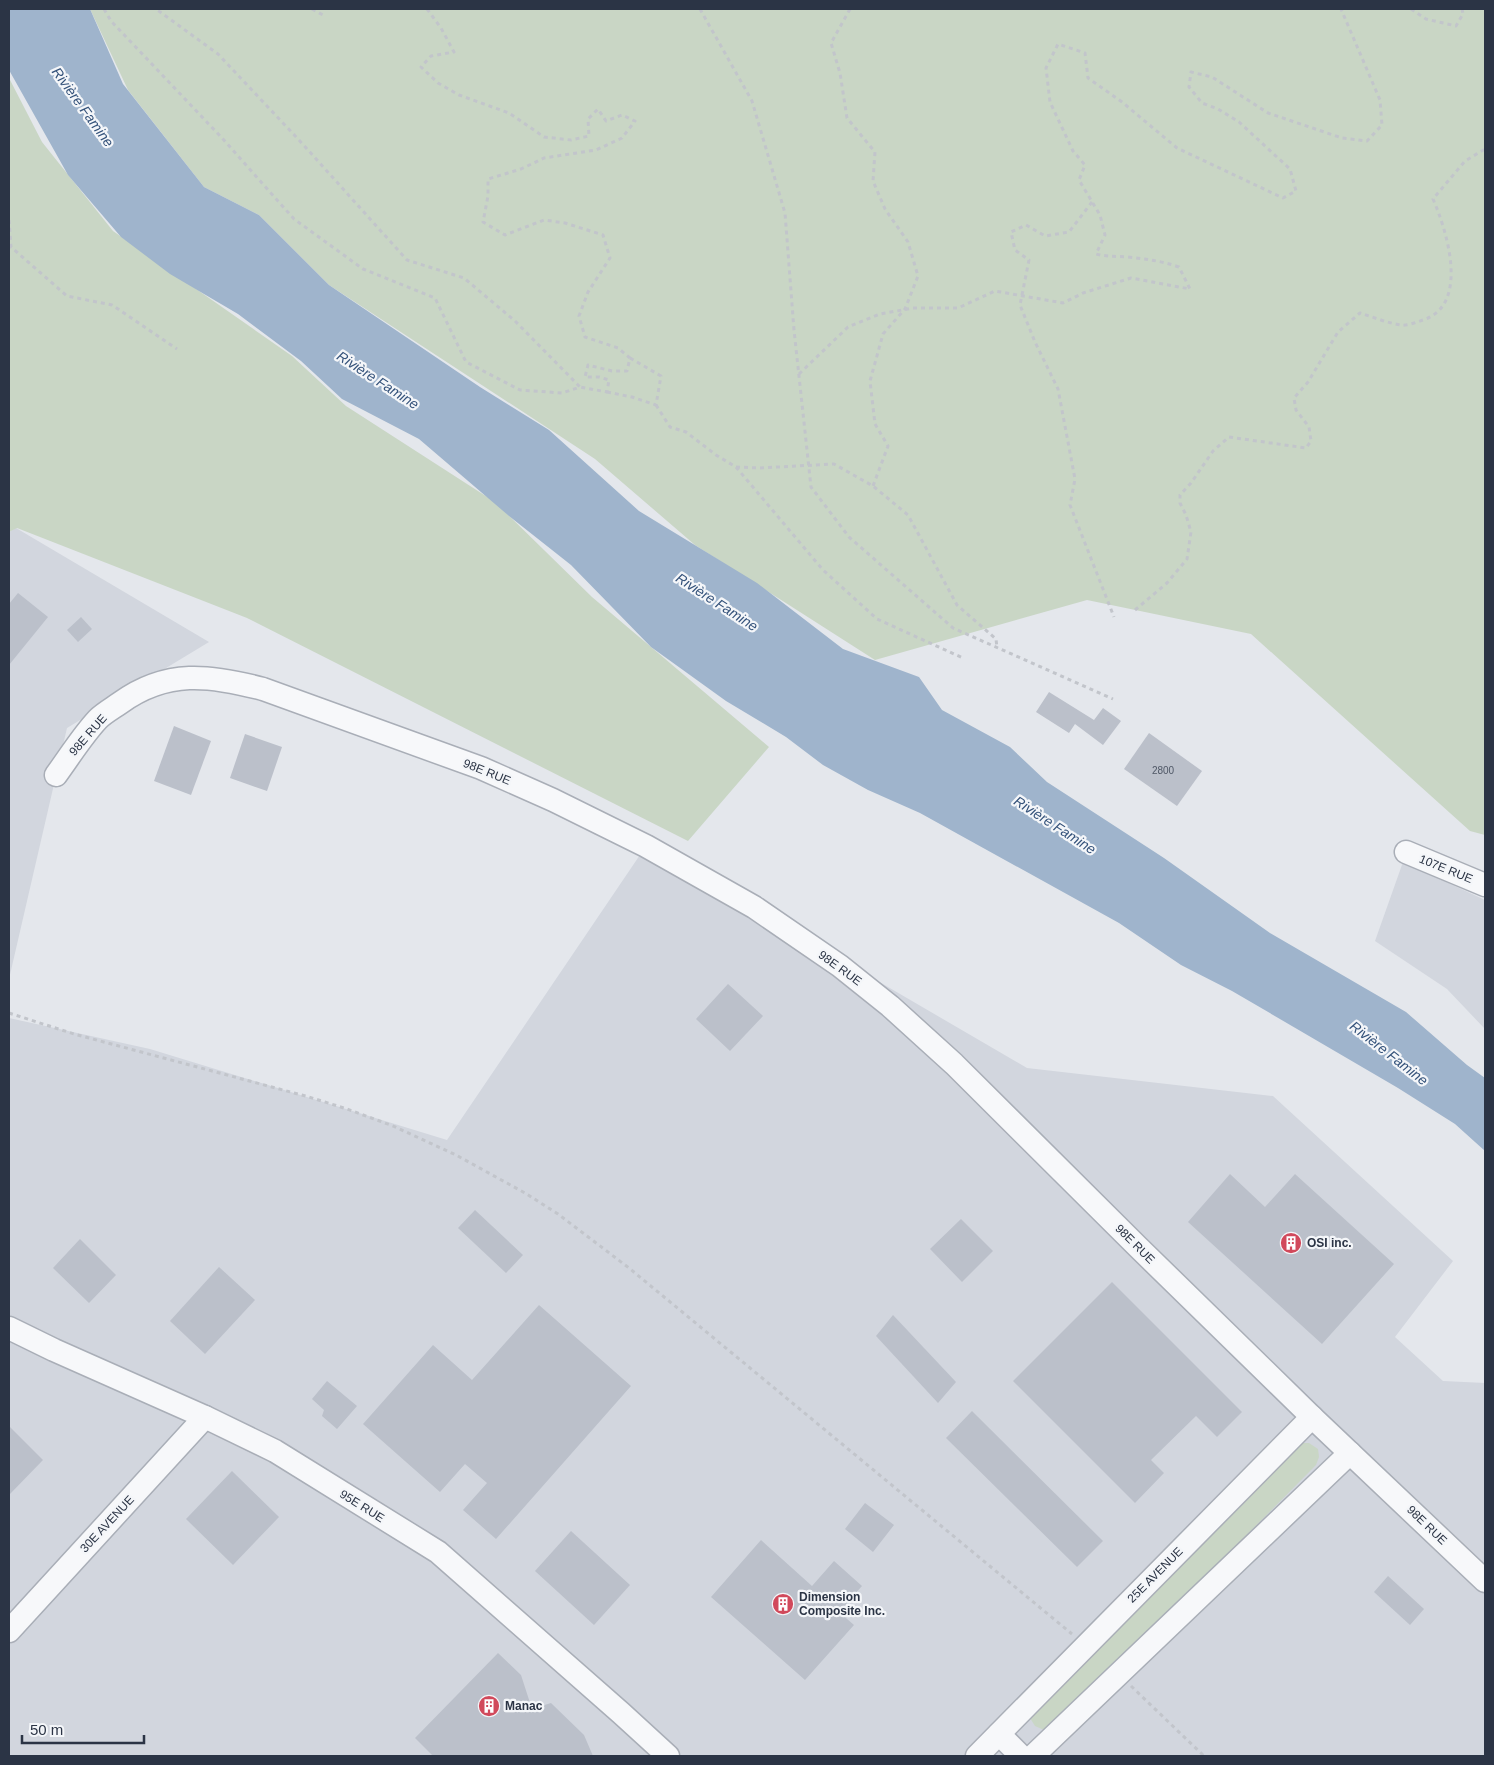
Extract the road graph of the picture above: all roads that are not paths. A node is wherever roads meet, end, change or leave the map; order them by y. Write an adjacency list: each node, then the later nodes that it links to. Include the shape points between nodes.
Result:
1 (56, 774): 5 (street, 98E RUE, via 100,718 128,697 158,683 190,677 229,680 263,689 481,768 646,846 754,907 840,966 890,1006 954,1064)
2 (1406, 852): 3 (street, 107E RUE)
3 (1485, 885)
4 (9, 1328): 6 (street, 95E RUE)
5 (1312, 1416): 7 (street, 98E RUE); 10 (street, 25E AVENUE)
6 (205, 1417): 9 (street, 30E AVENUE); 11 (street, 95E RUE, via 275,1451 438,1552)
7 (1350, 1452): 8 (street, 98E RUE); 14 (street)
8 (1485, 1581)
9 (9, 1631)
10 (999, 1734): 12 (street, 25E AVENUE); 13 (street)
11 (668, 1756)
12 (977, 1756)
13 (1021, 1756)
14 (1033, 1756)

